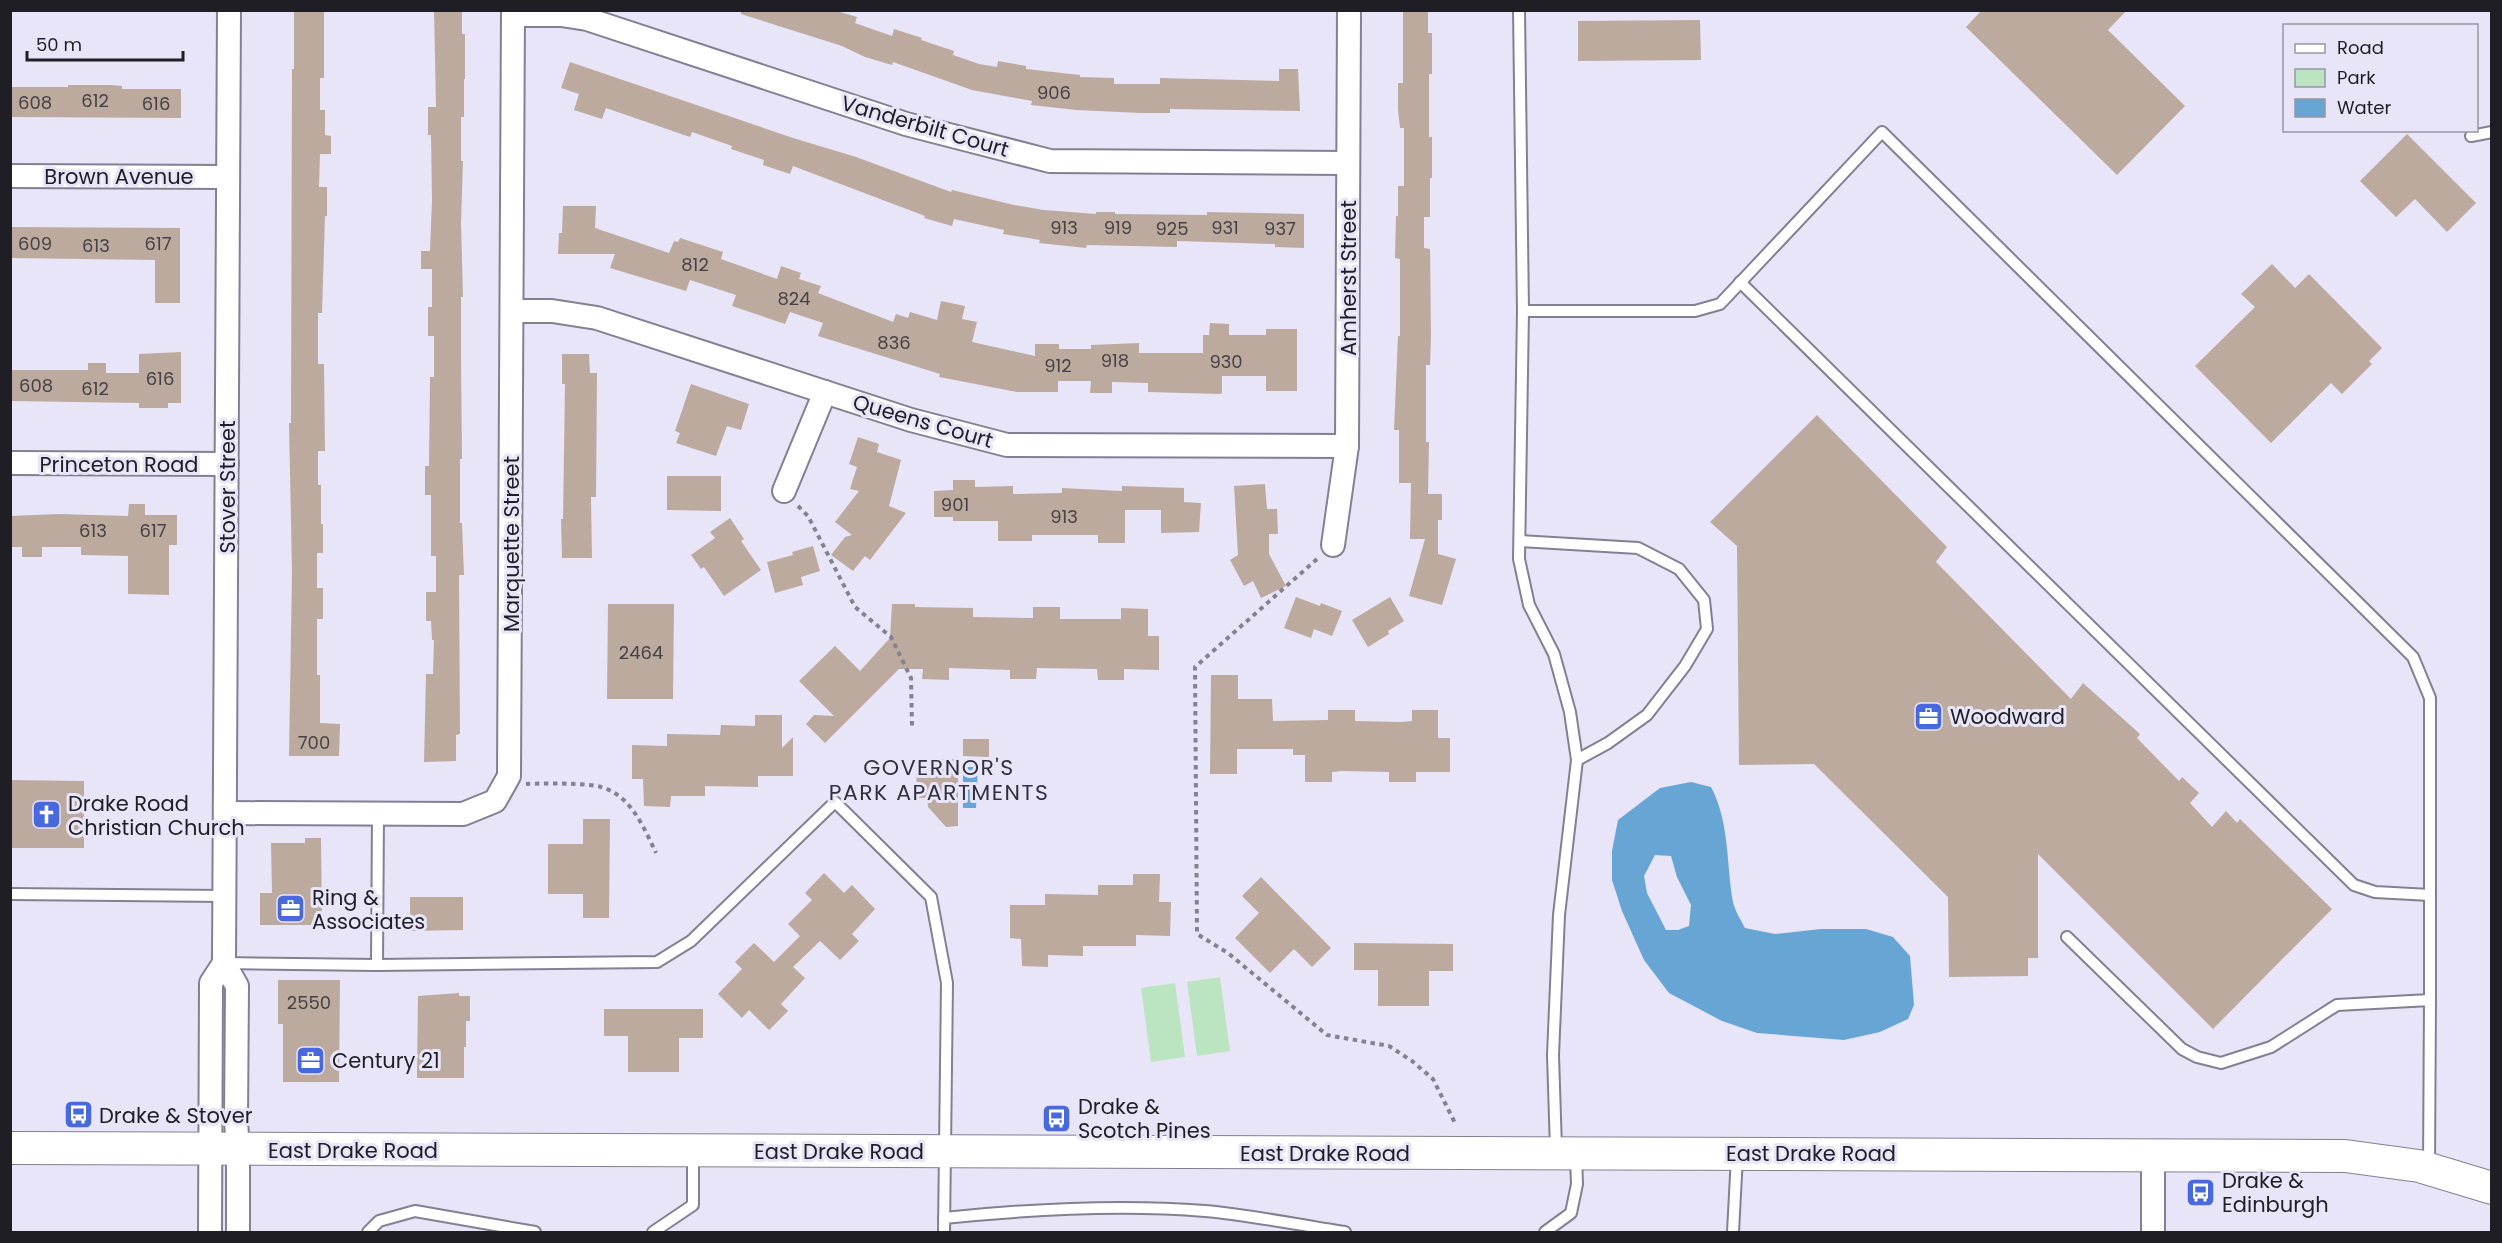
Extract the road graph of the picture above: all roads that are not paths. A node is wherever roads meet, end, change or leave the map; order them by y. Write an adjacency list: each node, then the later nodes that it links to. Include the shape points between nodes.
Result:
1 (229, 10): 9 (street, Stover Street)
2 (1348, 10): 7 (street, Amherst Street)
3 (1519, 10): 11 (lane)
4 (513, 13): 7 (street, Vanderbilt Court, via 561,15 597,22 906,124 1050,161); 12 (street, Marquette Street)
5 (2492, 132): 6 (lane)
6 (2471, 136)
7 (1348, 163): 14 (street, Amherst Street)
8 (10, 176): 9 (street, Brown Avenue)
9 (228, 177): 16 (street, Stover Street)
10 (1740, 282): 11 (lane, via 1720,304 1695,311); 24 (lane, via 2354,885 2375,892); 24 (lane, via 1882,132 2412,657 2430,698)
11 (1523, 310): 18 (lane)
12 (512, 311): 13 (street, Queens Court, via 552,311 597,318); 22 (street, Marquette Street, via 509,776 495,801 463,814)
13 (825, 392): 14 (street, Queens Court, via 1008,445); 17 (street)
14 (1347, 447): 19 (street, Amherst Street)
15 (10, 463): 16 (street, Princeton Road)
16 (227, 464): 21 (street, Stover Street)
17 (784, 491)
18 (1520, 541): 20 (lane, via 1519,559 1529,605 1554,654 1570,712); 20 (lane, via 1638,548 1680,569 1704,600 1707,629 1685,666 1647,715)
19 (1333, 544)
20 (1577, 760): 34 (lane, via 1558,915 1553,1055)
21 (226, 813): 22 (street); 25 (street, Stover Street)
22 (378, 814): 28 (lane)
23 (10, 894): 25 (lane)
24 (2430, 895): 29 (lane)
25 (225, 896): 27 (street, Stover Street)
26 (2067, 937): 29 (lane, via 2181,1049 2220,1063 2271,1047 2337,1005)
27 (224, 963): 28 (lane); 31 (street, Stover Street, via 211,983)
28 (377, 965): 33 (lane, via 657,962 691,941 835,802 931,897 947,983)
29 (2430, 1000): 37 (lane)
30 (10, 1148): 31 (main road, East Drake Road)
31 (224, 1149): 32 (main road, East Drake Road); 40 (street, Stover Street); 41 (street, Stover Street)
32 (693, 1151): 33 (main road, East Drake Road); 44 (lane, via 693,1205)
33 (944, 1152): 34 (main road, East Drake Road); 39 (lane)
34 (1566, 1153): 35 (main road, East Drake Road); 47 (lane, via 1577,1184 1571,1213)
35 (1737, 1153): 36 (main road, East Drake Road); 48 (lane)
36 (2153, 1155): 37 (main road, East Drake Road, via 2345,1156); 49 (street)
37 (2429, 1169): 38 (main road, East Drake Road)
38 (2492, 1188)
39 (944, 1218): 45 (lane); 46 (lane, via 1028,1209 1205,1211)
40 (210, 1233)
41 (238, 1233)
42 (368, 1233): 43 (lane, via 379,1221 415,1211)
43 (535, 1233)
44 (653, 1233)
45 (944, 1233)
46 (1345, 1233)
47 (1545, 1233)
48 (1733, 1233)
49 (2153, 1233)

